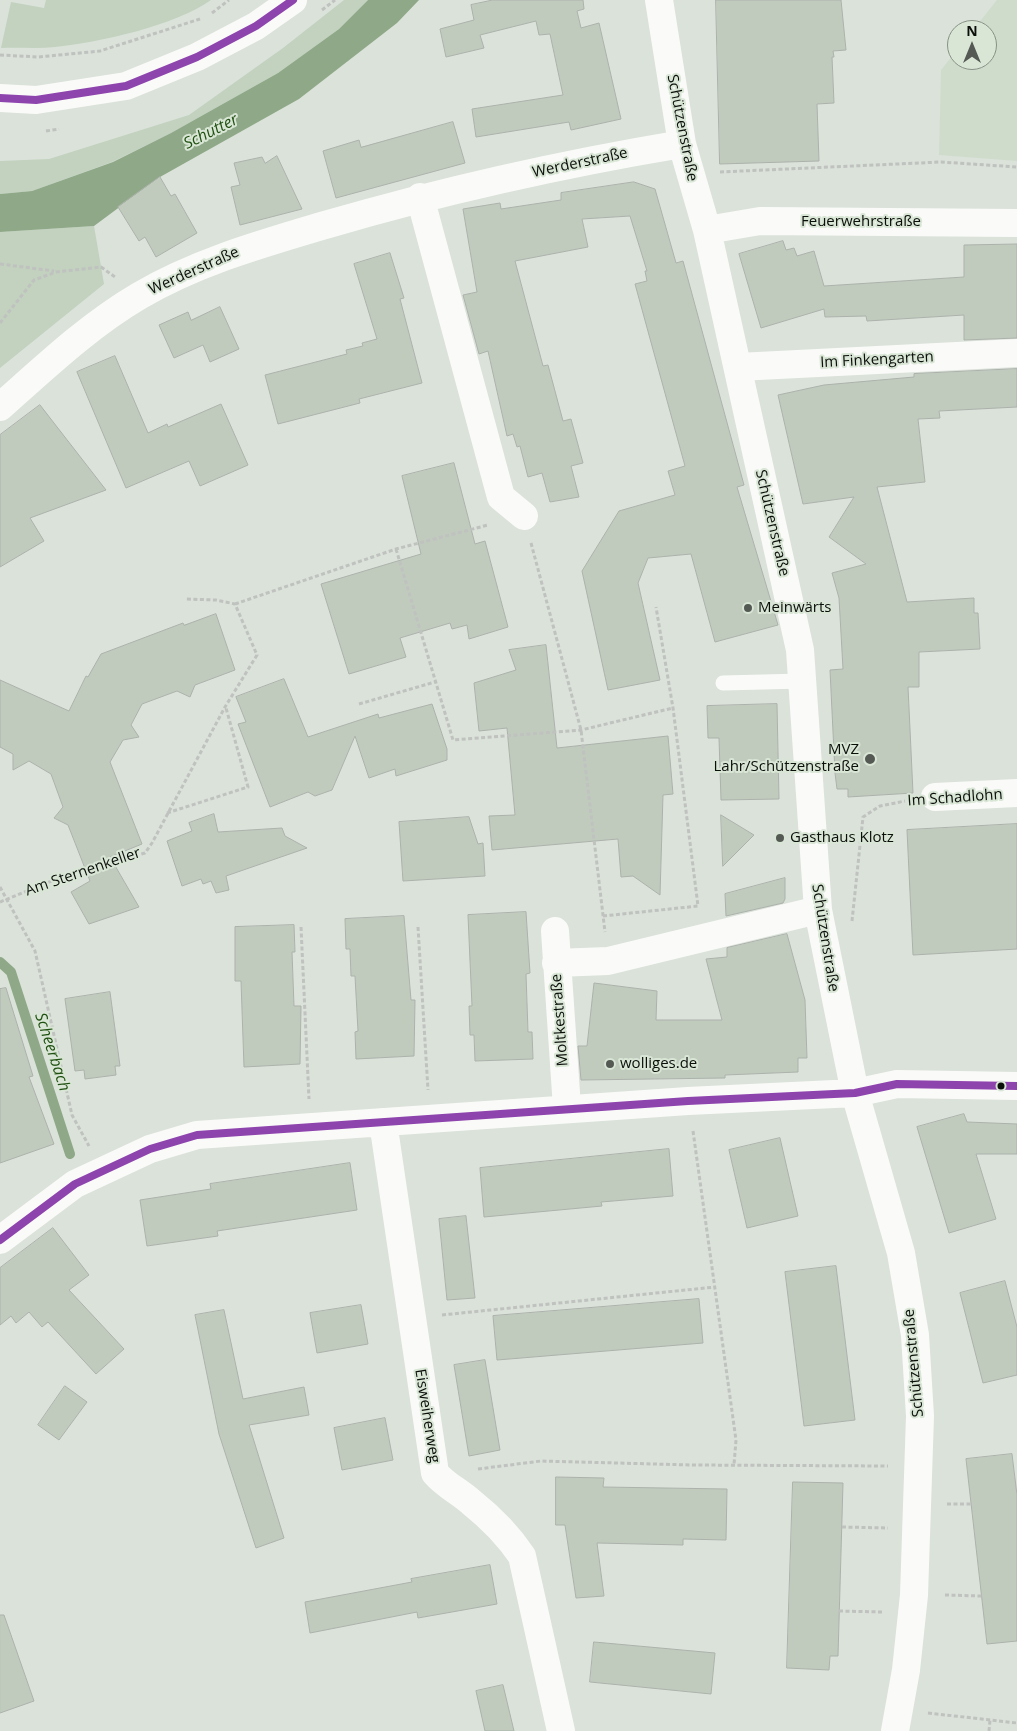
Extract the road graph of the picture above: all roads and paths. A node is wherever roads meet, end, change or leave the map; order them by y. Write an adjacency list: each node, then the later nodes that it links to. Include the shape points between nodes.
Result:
1 (229, 0): 4 (path, via 206,18 100,51 38,57)
2 (292, 0): 5 (street, via 256,26 196,57 126,86 36,100)
3 (658, 0): 6 (street, Schützenstraße)
4 (0, 55)
5 (0, 98)
6 (682, 144): 8 (street, Schützenstraße); 9 (street, Werderstraße)
7 (1017, 167): 8 (path, via 941,162)
8 (690, 174): 11 (street, Schützenstraße)
9 (420, 198): 14 (street, Werderstraße, via 224,255); 19 (street, via 501,496)
10 (1017, 223): 11 (street, Feuerwehrstraße, via 760,221)
11 (706, 230): 17 (street, Schützenstraße)
12 (0, 264): 13 (path)
13 (56, 272): 14 (path, via 101,266); 15 (path, via 34,280)
14 (138, 296): 18 (street, Werderstraße, via 79,338)
15 (0, 324)
16 (1017, 353): 17 (street, Im Finkengarten)
17 (738, 367): 24 (street, Schützenstraße, via 800,650)
18 (0, 407)
19 (524, 516): 20 (path); 30 (path)
20 (396, 549): 22 (path); 25 (path)
21 (185, 599): 22 (path)
22 (235, 604): 28 (path, Am Sternenkeller, via 257,655)
23 (656, 607): 29 (path)
24 (802, 681): 26 (lane); 37 (street, Schützenstraße)
25 (435, 682): 27 (path); 30 (path, via 453,740)
26 (723, 683)
27 (359, 704)
28 (225, 707): 33 (path, Am Sternenkeller); 33 (path, via 248,787)
29 (674, 708): 30 (path); 38 (path, via 698,906)
30 (581, 730): 38 (path)
31 (1017, 793): 32 (street, Im Schadlohn)
32 (936, 797): 43 (path, Im Schadlohn, via 880,806 863,817 854,918)
33 (167, 813): 35 (path, Am Sternenkeller, via 145,853 66,875)
34 (0, 887): 35 (path, Am Sternenkeller)
35 (8, 898): 36 (path, Am Sternenkeller); 52 (path, Am Sternenkeller, via 35,951 72,1115)
36 (0, 902)
37 (818, 910): 43 (street, Schützenstraße); 44 (street, via 608,961)
38 (604, 916): 42 (path)
39 (418, 927): 49 (path)
40 (301, 928): 51 (path)
41 (555, 931): 44 (street, Moltkestraße)
42 (605, 934)
43 (825, 953): 46 (street, Schützenstraße)
44 (556, 963): 48 (street, Moltkestraße)
45 (1017, 1086): 46 (street, via 897,1084)
46 (855, 1093): 47 (street); 57 (street, Schützenstraße, via 901,1254 914,1326 920,1416)
47 (688, 1100): 48 (street); 54 (path)
48 (566, 1108): 49 (street)
49 (430, 1118): 50 (street)
50 (383, 1122): 51 (street); 55 (street, Eisweiherweg)
51 (311, 1127): 52 (street, via 196,1135 150,1148)
52 (103, 1170): 53 (street, via 74,1184)
53 (0, 1240)
54 (715, 1287): 55 (path); 56 (path, via 736,1440)
55 (412, 1318): 58 (street, Eisweiherweg, via 435,1473)
56 (734, 1465): 57 (path); 58 (path, via 541,1461 481,1468)
57 (918, 1466): 60 (street, Schützenstraße)
58 (446, 1486): 67 (street, Eisweiherweg, via 470,1500 508,1535 522,1556)
59 (842, 1527): 60 (path)
60 (916, 1528): 62 (street, Schützenstraße)
61 (982, 1596): 62 (path)
62 (913, 1604): 63 (path); 64 (street, Schützenstraße)
63 (840, 1611)
64 (897, 1720): 65 (path)
65 (990, 1720): 66 (path); 68 (path)
66 (1017, 1723)
67 (561, 1731)
68 (989, 1731)

